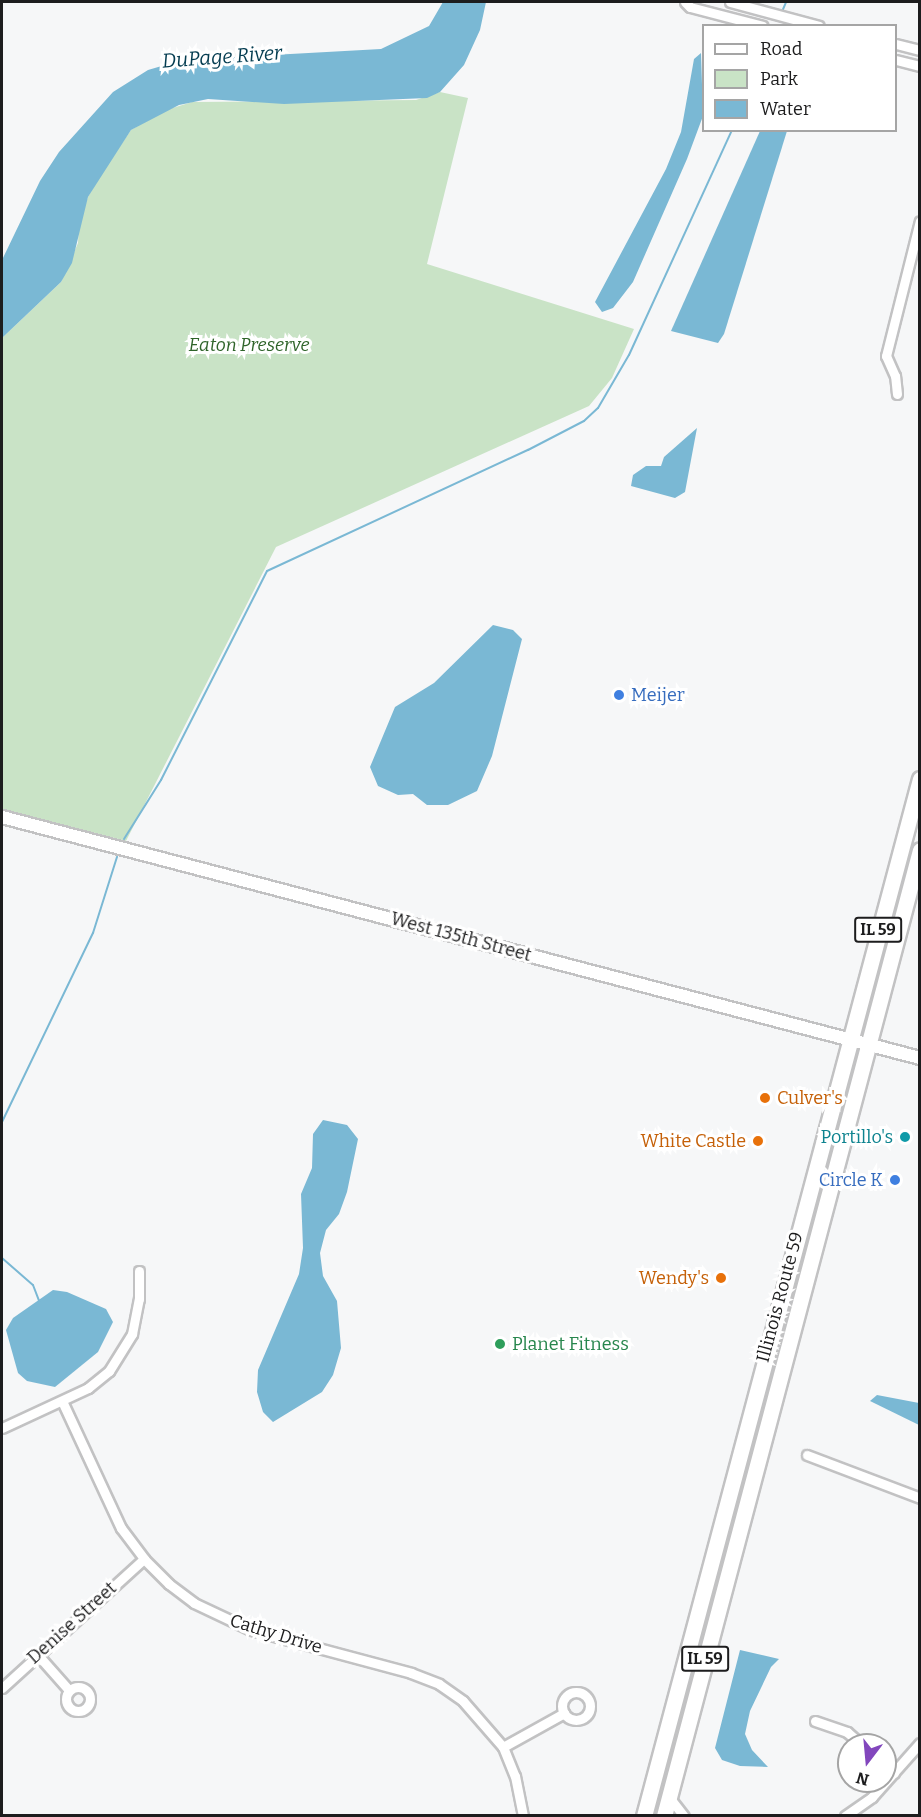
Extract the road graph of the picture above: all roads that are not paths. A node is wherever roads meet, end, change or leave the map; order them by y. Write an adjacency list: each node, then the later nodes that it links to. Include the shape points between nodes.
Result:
1 (685, 2): 3 (street, via 690,7)
2 (730, 2): 4 (street)
3 (755, 24)
4 (812, 24)
5 (897, 44): 6 (street)
6 (920, 50)
7 (897, 60): 8 (street)
8 (920, 66)
9 (920, 221): 10 (street, via 886,356 895,376)
10 (897, 394)
11 (920, 779): 14 (main road, Illinois Route 59 / IL 59)
12 (2, 816): 14 (street, West 135th Street)
13 (920, 850): 15 (main road, Illinois Route 59 / IL 59)
14 (849, 1039): 15 (street, West 135th Street); 23 (main road, Illinois Route 59 / IL 59)
15 (867, 1044): 16 (street, West 135th Street); 24 (main road, Illinois Route 59 / IL 59)
16 (920, 1058)
17 (139, 1271): 18 (street, via 138,1314 124,1351 88,1388)
18 (62, 1401): 19 (street); 22 (street, Cathy Drive, via 115,1518)
19 (2, 1428)
20 (807, 1455): 21 (street)
21 (920, 1498)
22 (144, 1560): 25 (street, Denise Street); 32 (street, Cathy Drive, via 194,1603 220,1618 439,1684 463,1701)
23 (709, 1566): 24 (main road); 37 (main road, Illinois Route 59 / IL 59)
24 (726, 1578): 35 (main road, Illinois Route 59 / IL 59)
25 (37, 1654): 26 (street, Denise Street); 27 (street)
26 (2, 1688)
27 (69, 1690)
28 (564, 1713): 32 (street)
29 (815, 1721): 30 (street)
30 (848, 1733)
31 (920, 1743): 33 (street)
32 (503, 1747): 36 (street, Cathy Drive, via 515,1776)
33 (897, 1770)
34 (871, 1793): 40 (street)
35 (669, 1797): 38 (main road, Illinois Route 59 / IL 59); 39 (street)
36 (523, 1815)
37 (644, 1815)
38 (664, 1815)
39 (684, 1815)
40 (845, 1815)

